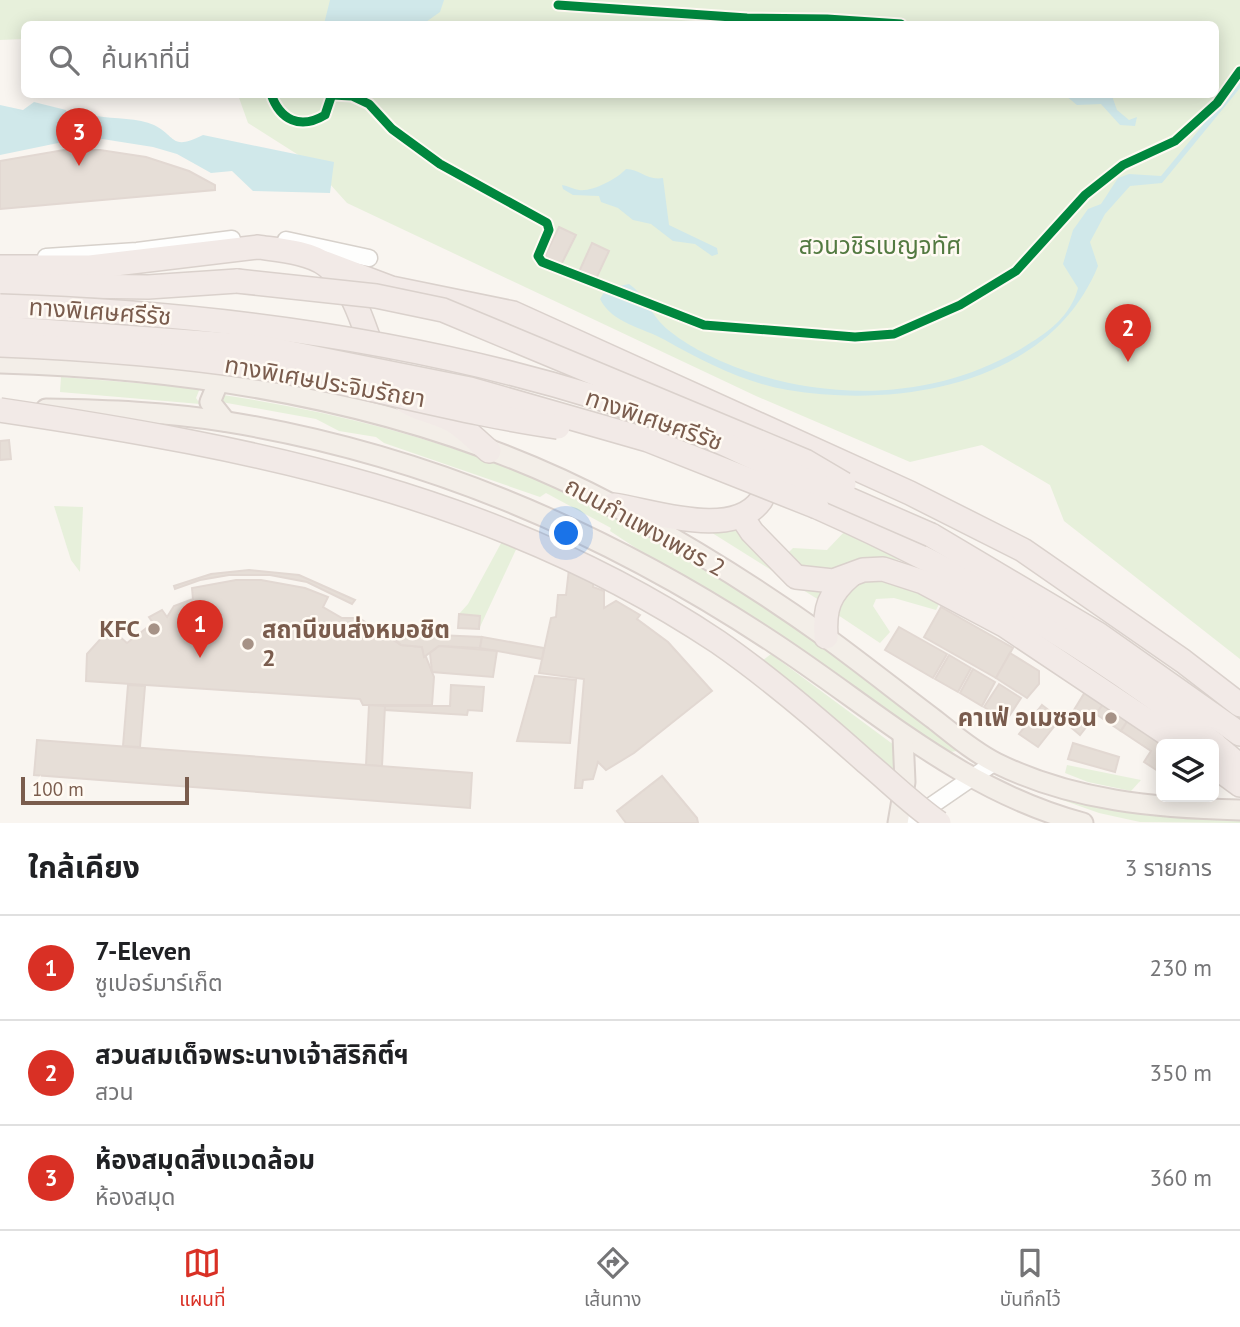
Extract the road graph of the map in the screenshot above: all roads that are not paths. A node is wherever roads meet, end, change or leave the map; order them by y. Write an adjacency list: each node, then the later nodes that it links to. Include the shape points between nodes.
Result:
1 (369, 258): 2 (street, via 253,237)
2 (0, 260)
3 (325, 264): 4 (highway, via 286,251 233,248 90,267); 13 (highway, via 391,288 513,313); 15 (highway, via 358,308 365,335 399,396 455,422)
4 (0, 267)
5 (0, 285): 18 (highway, bridge, via 148,287 237,281 376,296 443,310 805,461)
6 (0, 306): 18 (highway, ทางพิเศษศรีรัช, bridge, via 102,309 266,326 363,341 538,381 685,427)
7 (0, 328): 14 (highway, ทางพิเศษศรีรัช, bridge, via 273,349 470,389)
8 (0, 345): 14 (highway, ทางพิเศษประจิมรัถยา, bridge, via 137,352 218,362 549,426)
9 (0, 363): 10 (main road, ถนนกำแพงเพชร 2, via 110,368)
10 (218, 383): 12 (main road, via 210,402); 15 (main road, ถนนกำแพงเพชร 2, via 372,413)
11 (0, 409): 12 (main road, ถนนกำแพงเพชร 2, via 110,411); 35 (highway, bridge, via 132,430 316,468 444,506 542,545 659,604 721,644)
12 (225, 421): 23 (main road, ถนนกำแพงเพชร 2, via 320,440 413,466 563,523 668,578 773,642)
13 (784, 438): 17 (highway, via 783,454 760,501); 21 (highway, via 910,493 1023,550)
14 (648, 440): 25 (highway, ทางพิเศษศรีรัช, bridge, via 792,496 961,577 1059,635)
15 (489, 451): 16 (main road, ถนนกำแพงเพชร 2)
16 (613, 505): 17 (highway, via 700,522); 20 (main road, ถนนกำแพงเพชร 2, via 687,546)
17 (742, 517): 19 (highway, via 796,577 833,581)
18 (931, 536): 22 (highway, ทางพิเศษศรีรัช, via 1098,635)
19 (851, 575): 20 (highway, via 830,598); 24 (highway, via 883,569 923,582 1004,625)
20 (826, 637): 27 (main road, ถนนกำแพงเพชร 2)
21 (1240, 705)
22 (1240, 734)
23 (903, 736): 30 (main road, ถนนกำแพงเพชร 2); 33 (main road, via 905,782)
24 (1175, 739)
25 (1207, 739)
26 (1219, 748): 28 (highway, ทางพิเศษศรีรัช)
27 (995, 762): 30 (street); 32 (main road, ถนนกำแพงเพชร 2, via 1043,782 1104,799)
28 (1240, 766)
29 (1219, 770): 31 (highway)
30 (971, 779): 34 (street); 36 (main road, ถนนกำแพงเพชร 2, via 1014,800)
31 (1240, 785)
32 (1240, 810)
33 (898, 823)
34 (906, 823)
35 (939, 823)
36 (1083, 823)

